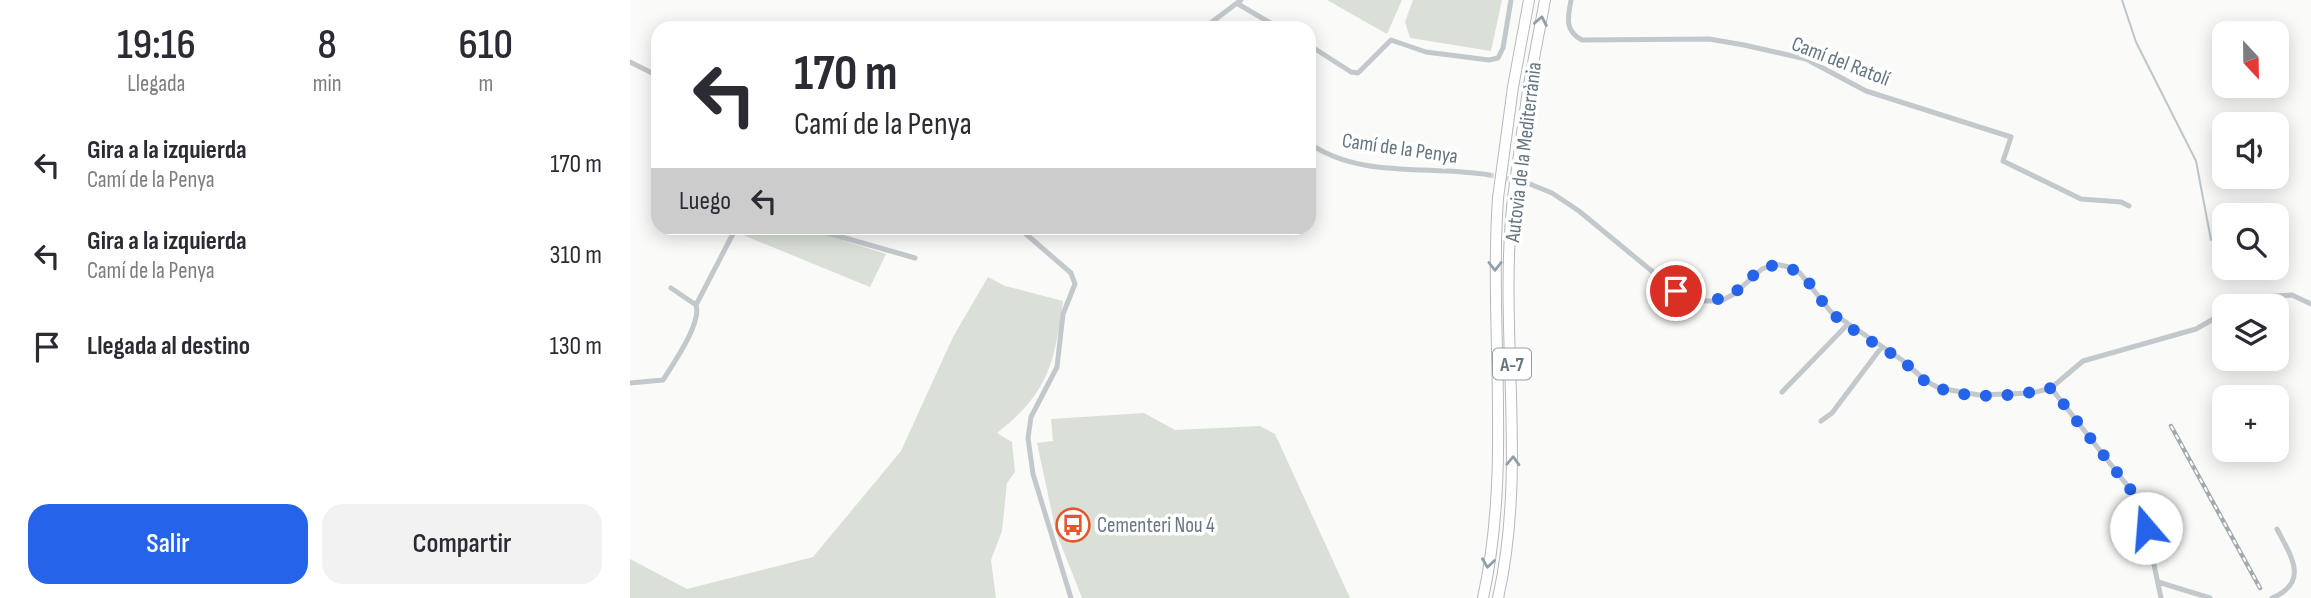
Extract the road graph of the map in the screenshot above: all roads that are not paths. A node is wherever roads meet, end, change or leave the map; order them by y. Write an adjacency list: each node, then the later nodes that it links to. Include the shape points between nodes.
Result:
1 (1511, 0): 8 (street, via 1503,48 1498,58 1489,61 1426,52 1391,40 1358,73)
2 (1529, 0): 33 (highway, Autovia de la Mediterrània / A-7, one-way to 33, bridge, via 1498,198 1498,478)
3 (1545, 0): 34 (highway, Autovia de la Mediterrània / A-7, one-way to 3, bridge, via 1509,529 1513,441 1513,198)
4 (1571, 0): 14 (street, Camí del Ratolí, via 1567,24 1582,40 1709,40 1806,59 1866,91 2011,137 2003,161 2081,199)
5 (1239, 2): 6 (street); 7 (street)
6 (1213, 21)
7 (1268, 21)
8 (1316, 50)
9 (630, 62): 10 (street)
10 (651, 72)
11 (1316, 148): 12 (street, Camí de la Penya, via 1351,162)
12 (1489, 175)
13 (1525, 182): 24 (street, via 1579,211 1676,291 1699,301 1721,301 1775,264 1800,273 1831,312)
14 (2129, 206)
15 (732, 235): 21 (street)
16 (834, 235): 18 (street)
17 (1027, 235): 32 (street, via 1071,273 1075,284 1063,314 1057,367 1031,417 1028,438 1032,474)
18 (915, 258)
19 (671, 288): 21 (street)
20 (2289, 295): 22 (street)
21 (696, 304): 26 (street, via 689,335 663,380)
22 (2311, 304)
23 (2212, 320): 27 (street, via 2196,329 2084,361)
24 (1848, 324): 25 (street); 28 (street)
25 (1881, 348): 27 (street, via 1939,387 2008,396); 29 (street)
26 (630, 383)
27 (2051, 388): 31 (street, via 2141,503)
28 (1782, 392)
29 (1821, 421)
30 (2277, 529): 37 (street, via 2294,561 2295,576 2283,593)
31 (2158, 582): 35 (street); 36 (street)
32 (1071, 598)
33 (1483, 598)
34 (1498, 598)
35 (2161, 598)
36 (2210, 598)
37 (2273, 598)

